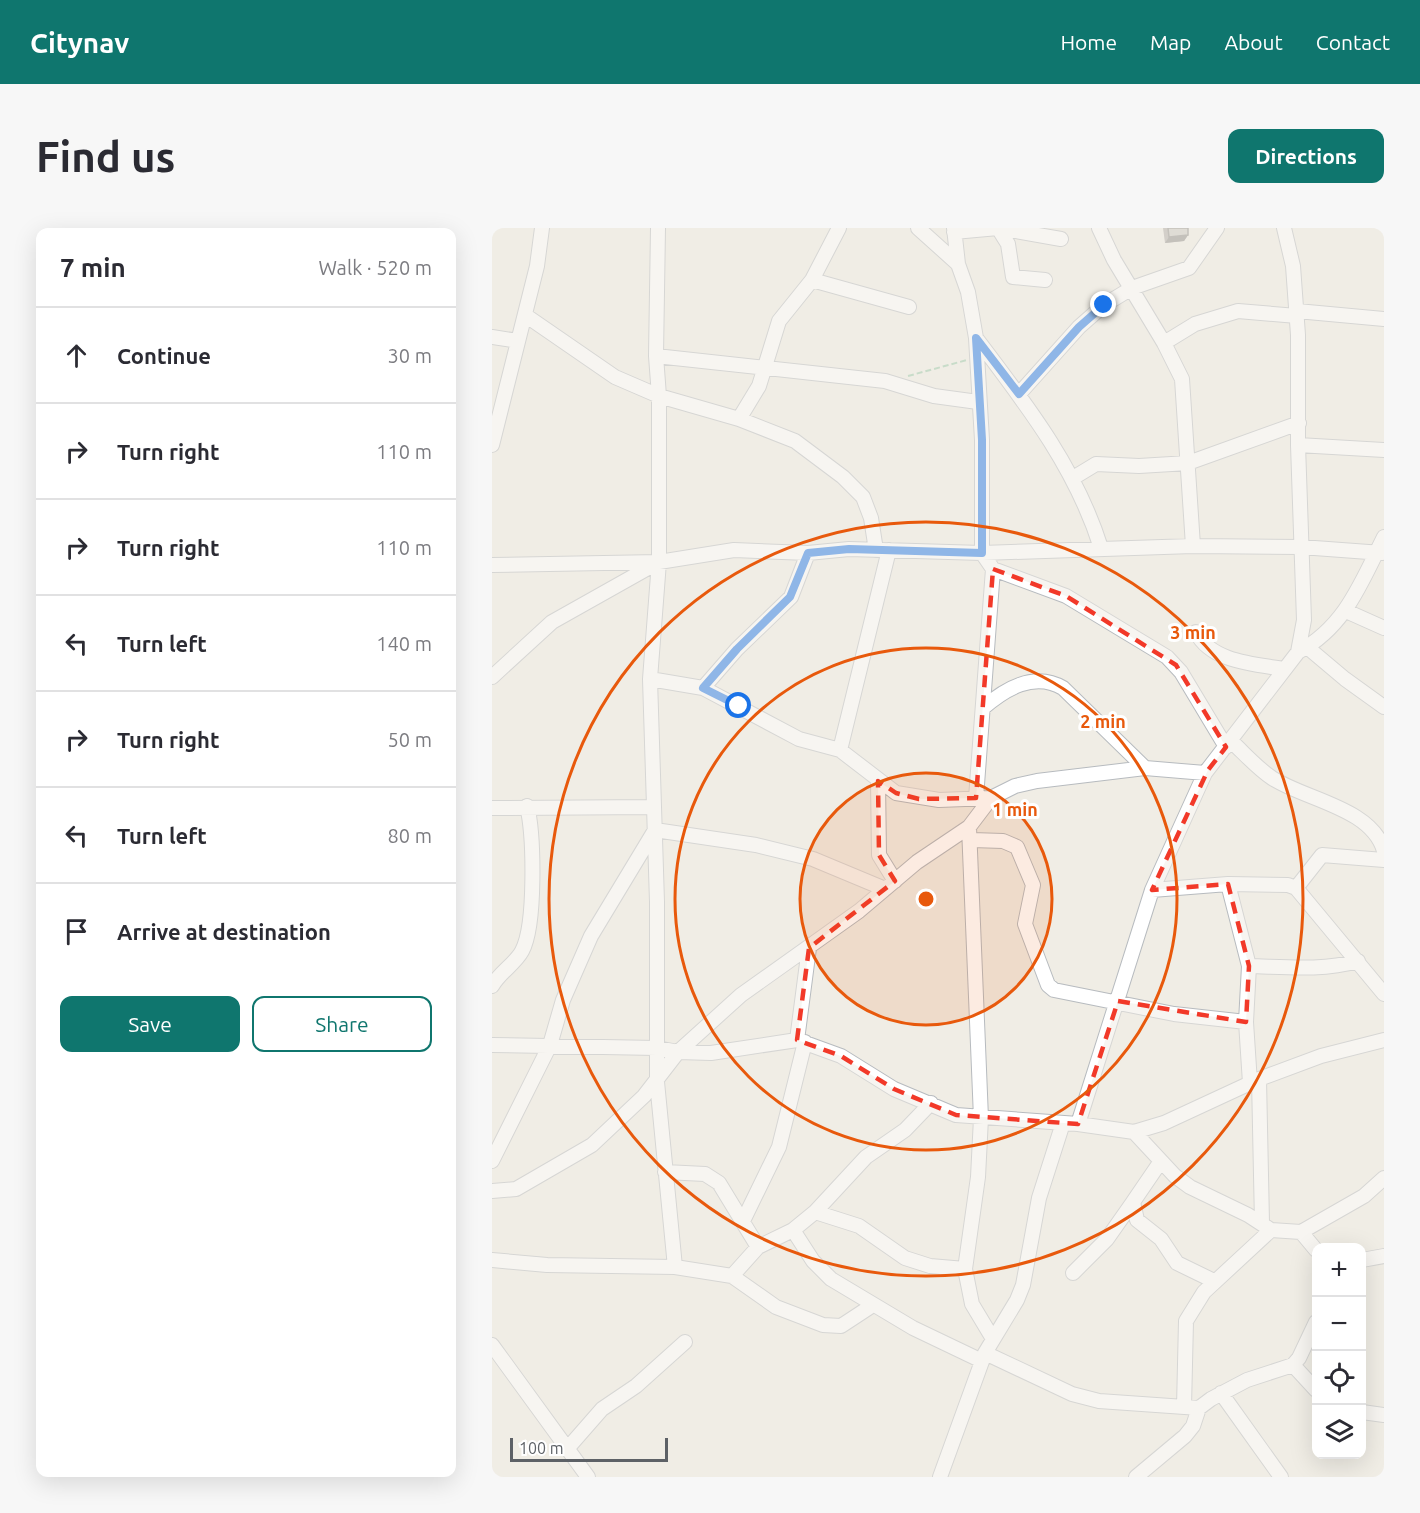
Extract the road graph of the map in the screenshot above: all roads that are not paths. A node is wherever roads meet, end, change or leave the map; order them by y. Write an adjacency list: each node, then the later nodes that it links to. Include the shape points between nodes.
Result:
1 (542, 228): 17 (street)
2 (658, 228): 23 (street)
3 (839, 228): 12 (street)
4 (918, 228): 11 (street)
5 (998, 228): 9 (street); 10 (street); 13 (street, via 1008,244 1013,277)
6 (1099, 228): 14 (street)
7 (1217, 228): 14 (street, via 1189,268)
8 (1284, 228): 16 (street, via 1290,246)
9 (954, 230): 11 (street)
10 (1061, 239)
11 (958, 264): 20 (street, via 968,292)
12 (812, 280): 15 (street); 24 (street, via 779,321)
13 (1045, 280)
14 (1132, 288): 22 (street); 25 (street, via 1079,327)
15 (909, 307)
16 (1297, 313): 18 (street); 22 (street, via 1238,311 1195,324); 29 (street)
17 (525, 315): 21 (street); 26 (street, via 615,377)
18 (1384, 318)
19 (492, 337): 21 (street)
20 (976, 338): 25 (street); 27 (street)
21 (518, 341): 30 (street)
22 (1164, 343): 33 (street, via 1182,379)
23 (656, 356): 24 (street); 26 (street)
24 (765, 366): 27 (street, via 885,381 934,396); 28 (street, via 759,386)
25 (1019, 394): 34 (street)
26 (659, 396): 28 (street); 43 (street)
27 (978, 402): 41 (street, via 984,485)
28 (739, 419): 39 (street, via 795,441 843,477 863,497)
29 (1299, 423): 31 (street); 33 (street)
30 (492, 445)
31 (1298, 446): 32 (street); 37 (street)
32 (1384, 450)
33 (1188, 463): 34 (street, via 1096,464); 36 (street)
34 (1073, 478): 38 (street)
35 (1384, 537): 42 (street)
36 (1193, 546): 37 (street); 38 (street)
37 (1301, 547): 42 (street); 49 (street)
38 (1101, 548): 41 (street)
39 (882, 550): 40 (street); 41 (street); 57 (street)
40 (808, 553): 43 (street, via 734,550); 53 (street, via 790,597)
41 (982, 553): 45 (street)
42 (1380, 553): 46 (street)
43 (659, 562): 44 (street); 51 (street, via 552,622); 52 (street)
44 (492, 565)
45 (993, 569): 55 (street); 56 (street, via 1066,596 1167,657)
46 (1346, 611): 47 (street); 49 (street, via 1324,635)
47 (1384, 628)
48 (1196, 632): 50 (street, via 1200,641 1219,654)
49 (1302, 649): 50 (street); 54 (street)
50 (1284, 669): 56 (street)
51 (492, 677)
52 (650, 679): 53 (street); 64 (street)
53 (703, 688): 57 (street, via 799,739)
54 (1384, 707)
55 (983, 708): 58 (street, via 1019,684 1039,680 1054,683); 61 (street)
56 (1229, 744): 59 (street); 68 (street, via 1273,779 1370,826)
57 (840, 750): 60 (street)
58 (1145, 768): 59 (street); 62 (street, via 1037,781)
59 (1205, 773): 73 (street)
60 (878, 781): 61 (street, via 896,793 919,798); 71 (street, via 879,855)
61 (976, 798): 62 (street)
62 (991, 798): 67 (street)
63 (527, 806): 64 (street); 65 (street); 77 (street, via 533,842 526,936 519,956)
64 (654, 807): 66 (street)
65 (492, 808)
66 (655, 830): 71 (street, via 756,844); 84 (street, via 591,936 563,1000); 85 (street)
67 (970, 833): 71 (street, via 916,862); 79 (street, via 1017,847 1033,885 1025,924 1048,985 1065,994); 90 (street)
68 (1384, 851)
69 (1384, 860): 72 (street, via 1322,855)
70 (1228, 884): 72 (street); 73 (street); 76 (street)
71 (890, 885): 74 (street)
72 (1296, 888): 75 (street)
73 (1152, 890): 79 (street)
74 (809, 948): 82 (street); 86 (street, via 741,995)
75 (1358, 961): 76 (street, via 1307,969); 78 (street)
76 (1249, 966): 80 (street)
77 (492, 986)
78 (1384, 994)
79 (1118, 1001): 80 (street, via 1174,1014); 92 (street)
80 (1246, 1022): 87 (street)
81 (1384, 1040): 87 (street, via 1321,1056)
82 (801, 1041): 86 (street, via 711,1053); 89 (street, via 841,1056 894,1089); 101 (street, via 779,1147)
83 (492, 1045): 84 (street)
84 (550, 1045): 85 (street); 94 (street)
85 (657, 1048): 86 (street); 88 (street)
86 (678, 1052): 88 (street)
87 (1254, 1081): 93 (street, via 1215,1101); 102 (street)
88 (657, 1082): 96 (street); 98 (street, via 592,1145 516,1189)
89 (932, 1104): 90 (street, via 956,1115); 100 (street, via 905,1130 866,1157)
90 (981, 1118): 91 (street); 111 (street, via 978,1178)
91 (1063, 1123): 92 (street); 117 (street, via 1039,1198 1023,1285)
92 (1078, 1124): 93 (street)
93 (1134, 1132): 95 (street)
94 (492, 1161)
95 (1161, 1161): 99 (street); 102 (street, via 1190,1187)
96 (665, 1172): 101 (street, via 712,1177); 110 (street)
97 (1384, 1178): 104 (street, via 1364,1196)
98 (492, 1191)
99 (1133, 1202): 112 (street, via 1107,1239); 114 (street, via 1137,1220 1161,1239 1177,1263)
100 (815, 1212): 103 (street); 111 (street, via 859,1226 906,1258 930,1266)
101 (743, 1221): 106 (street)
102 (1266, 1227): 104 (street); 114 (street)
103 (793, 1230): 106 (street); 115 (street, via 813,1261 831,1279)
104 (1301, 1232): 105 (street)
105 (1312, 1244)
106 (758, 1247): 113 (street)
107 (1384, 1256): 108 (street)
108 (1366, 1259)
109 (492, 1260): 110 (street)
110 (675, 1267): 113 (street)
111 (965, 1269): 117 (street, via 972,1304)
112 (1073, 1273)
113 (732, 1276): 115 (street, via 776,1307 823,1325 841,1326)
114 (1214, 1281): 124 (street, via 1186,1321)
115 (873, 1305): 120 (street, via 913,1328)
116 (1312, 1332): 121 (street)
117 (993, 1339): 120 (street)
118 (685, 1342): 128 (street, via 636,1386 602,1409)
119 (492, 1345): 128 (street)
120 (983, 1357): 124 (street, via 1072,1394 1099,1401); 130 (street)
121 (1293, 1365): 122 (street); 123 (street, via 1246,1380)
122 (1312, 1385)
123 (1221, 1393): 125 (street); 132 (street)
124 (1184, 1407): 125 (street)
125 (1199, 1408): 131 (street, via 1185,1436)
126 (1366, 1413): 127 (street)
127 (1384, 1415)
128 (567, 1449): 129 (street)
129 (588, 1477)
130 (940, 1477)
131 (1136, 1477)
132 (1281, 1477)

